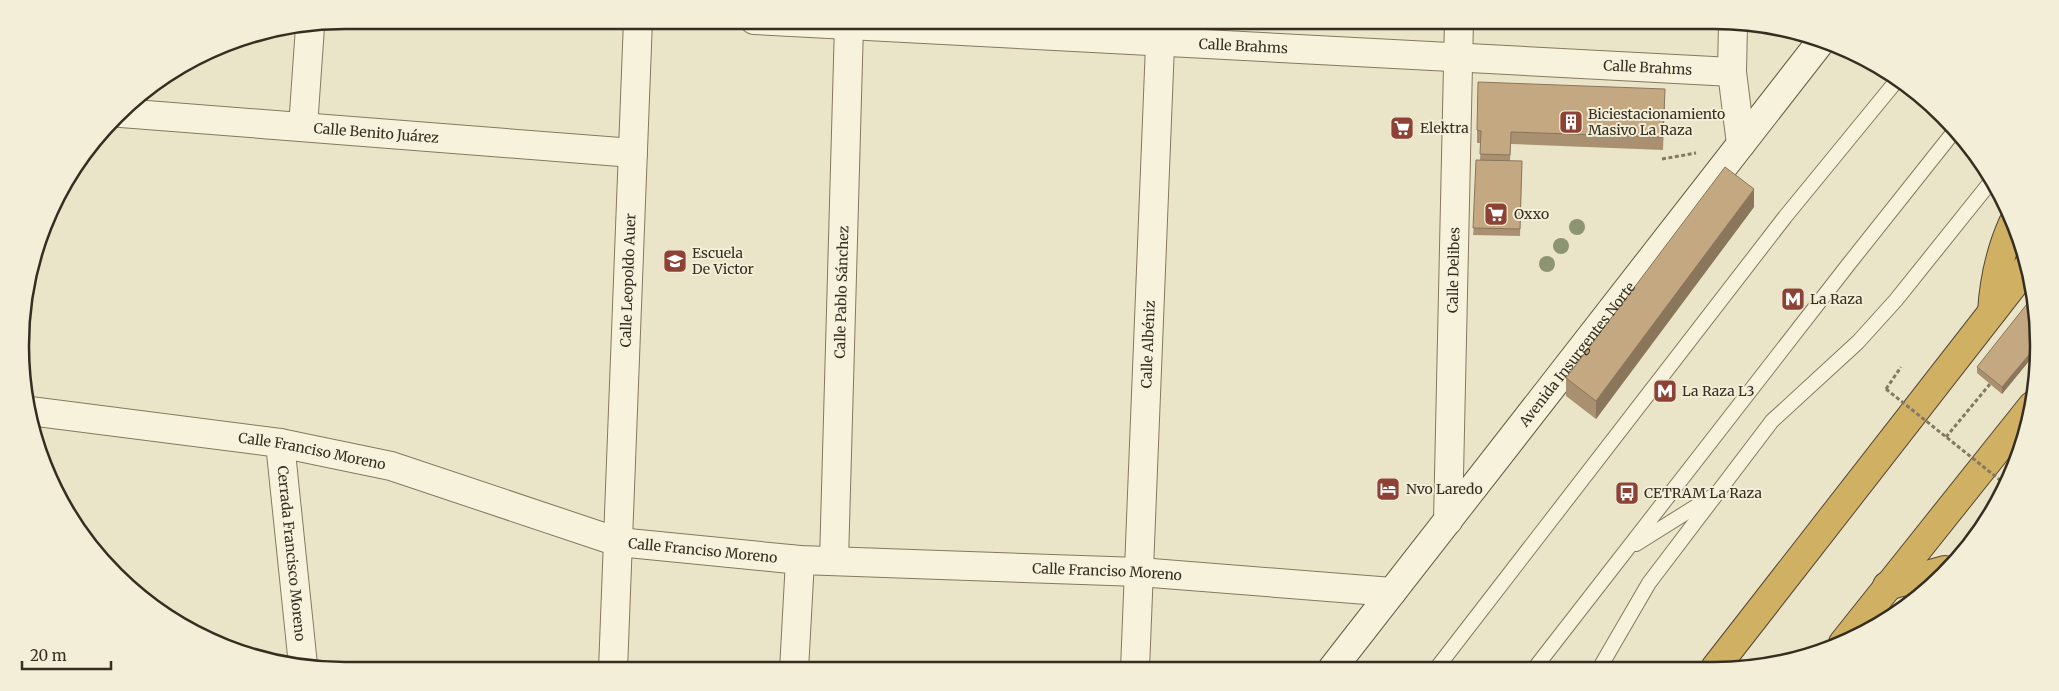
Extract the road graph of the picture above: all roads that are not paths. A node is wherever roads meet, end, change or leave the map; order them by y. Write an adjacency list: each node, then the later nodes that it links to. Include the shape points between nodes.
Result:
1 (638, 29): 16 (street, Calle Leopoldo Auer)
2 (849, 29): 29 (street, Calle Pablo Sánchez)
3 (1085, 29): 7 (street, Calle Brahms)
4 (1459, 29): 9 (street, Calle Delibes)
5 (1733, 29): 10 (street)
6 (310, 30): 13 (street)
7 (1161, 31): 9 (street, Calle Brahms); 30 (street, Calle Albéniz)
8 (1817, 47): 15 (street, Avenida Insurgentes Norte)
9 (1458, 58): 10 (street, Calle Brahms); 25 (street, Calle Delibes)
10 (1732, 72): 15 (street)
11 (1893, 85): 40 (lane, via 1785,217)
12 (130, 114): 13 (street, Calle Benito Juárez)
13 (303, 127): 16 (street, Calle Benito Juárez)
14 (1951, 136): 27 (lane)
15 (1741, 144): 25 (street, Avenida Insurgentes Norte)
16 (633, 153): 26 (street, Calle Leopoldo Auer)
17 (1987, 186): 24 (lane, via 1858,342 1772,420)
18 (2009, 234): 20 (highway, via 1998,261)
19 (2022, 274): 20 (highway)
20 (1992, 312): 43 (highway)
21 (36, 413): 23 (street, Calle Franciso Moreno)
22 (2021, 420): 32 (highway)
23 (280, 443): 26 (street, Calle Franciso Moreno, via 391,466); 35 (street, Cerrada Francisco Moreno)
24 (1718, 492): 27 (lane); 42 (lane, via 1649,583)
25 (1448, 521): 33 (street, Avenida Insurgentes Norte)
26 (618, 542): 28 (street, Calle Franciso Moreno); 36 (street, Calle Leopoldo Auer)
27 (1627, 549): 41 (lane)
28 (800, 560): 29 (street, Calle Franciso Moreno); 37 (street)
29 (834, 561): 30 (street, Calle Franciso Moreno)
30 (1139, 572): 33 (street, Calle Franciso Moreno); 38 (street, Calle Albéniz)
31 (1932, 574): 32 (highway)
32 (1888, 586): 34 (highway)
33 (1392, 592): 39 (street, Avenida Insurgentes Norte)
34 (1854, 630)
35 (302, 660)
36 (613, 662)
37 (794, 662)
38 (1135, 662)
39 (1337, 662)
40 (1441, 662)
41 (1539, 662)
42 (1603, 662)
43 (1720, 662)

